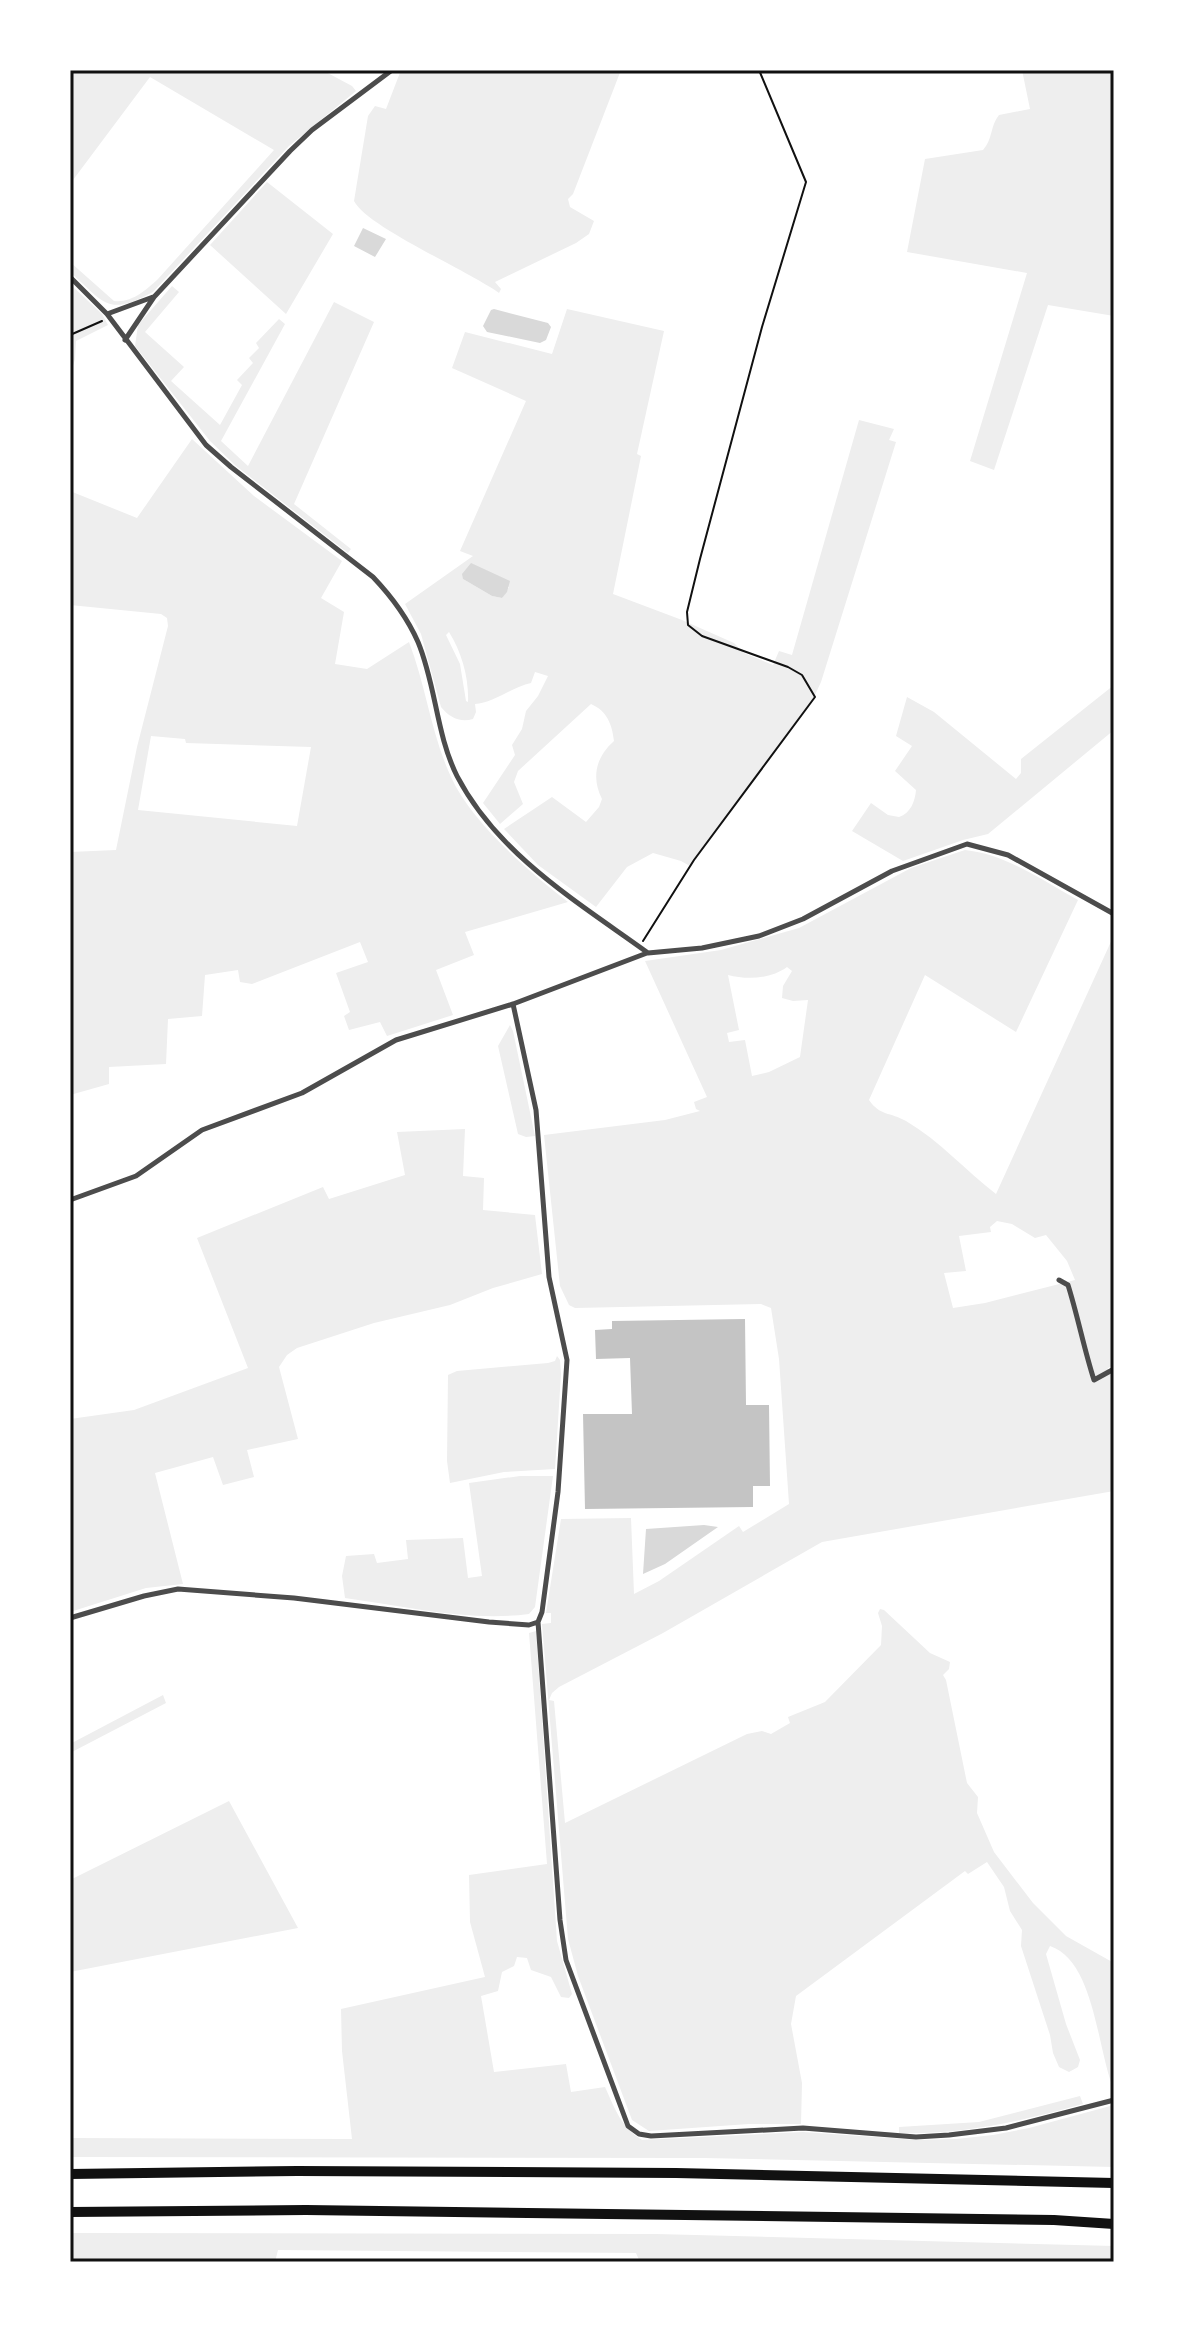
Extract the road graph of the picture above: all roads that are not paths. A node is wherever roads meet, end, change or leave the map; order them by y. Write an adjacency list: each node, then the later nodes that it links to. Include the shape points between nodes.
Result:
1 (392, 70): 3 (street, via 312,130)
2 (70, 277): 4 (street)
3 (154, 297): 4 (street); 5 (street)
4 (109, 317): 5 (street)
5 (125, 340): 7 (street, via 206,445 392,596 419,645 444,744 470,799 538,874)
6 (1114, 914): 7 (street, via 1008,855 967,844 892,871 803,919 759,936)
7 (648, 953): 8 (street)
8 (513, 1004): 9 (street, via 396,1040 302,1093 202,1130 136,1176); 13 (street, via 536,1110 549,1277 567,1360 558,1492)
9 (70, 1200)
10 (1059, 1280): 11 (street, via 1068,1285 1094,1380)
11 (1114, 1369)
12 (70, 1618): 13 (street, via 178,1589 489,1622)
13 (538, 1622): 14 (street, via 562,1940 628,2126 651,2136 803,2128 916,2137 1006,2128)
14 (1114, 2100)
15 (70, 2174): 16 (highway, via 676,2173)
16 (1114, 2183)
17 (70, 2212): 18 (highway, via 306,2210)
18 (1114, 2224)

